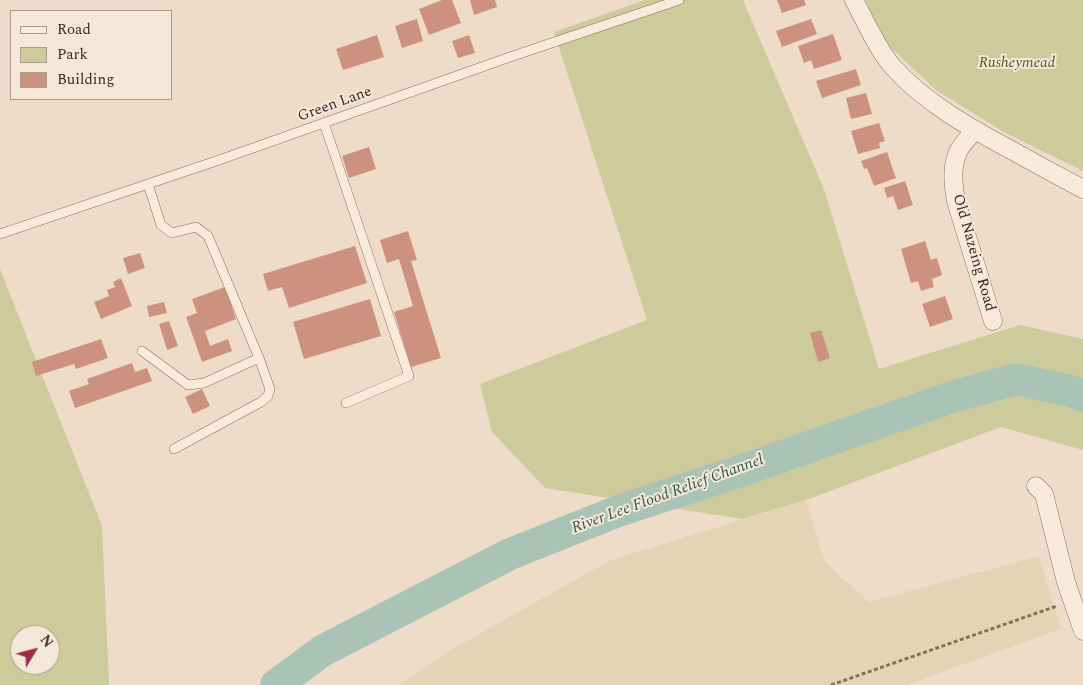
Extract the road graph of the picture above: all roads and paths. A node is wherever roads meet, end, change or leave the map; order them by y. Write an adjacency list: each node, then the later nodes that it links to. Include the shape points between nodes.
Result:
1 (679, 0): 3 (lane, Green Lane)
2 (854, 0): 4 (street, via 892,65 916,89)
3 (324, 123): 5 (lane, Green Lane); 11 (lane, via 408,376)
4 (974, 131): 6 (street); 8 (street, Old Nazeing Road, via 960,148 953,182)
5 (148, 184): 7 (lane, Green Lane); 10 (lane, via 161,225 172,233 196,226 208,236)
6 (1083, 189)
7 (1, 231)
8 (993, 321)
9 (142, 351): 10 (lane, via 188,385 204,383)
10 (259, 358): 12 (lane, via 270,389 268,396)
11 (346, 403)
12 (174, 449)
13 (1036, 486): 14 (street, via 1044,494)
14 (1072, 601): 15 (street); 16 (path)
15 (1083, 631)
16 (831, 685)

